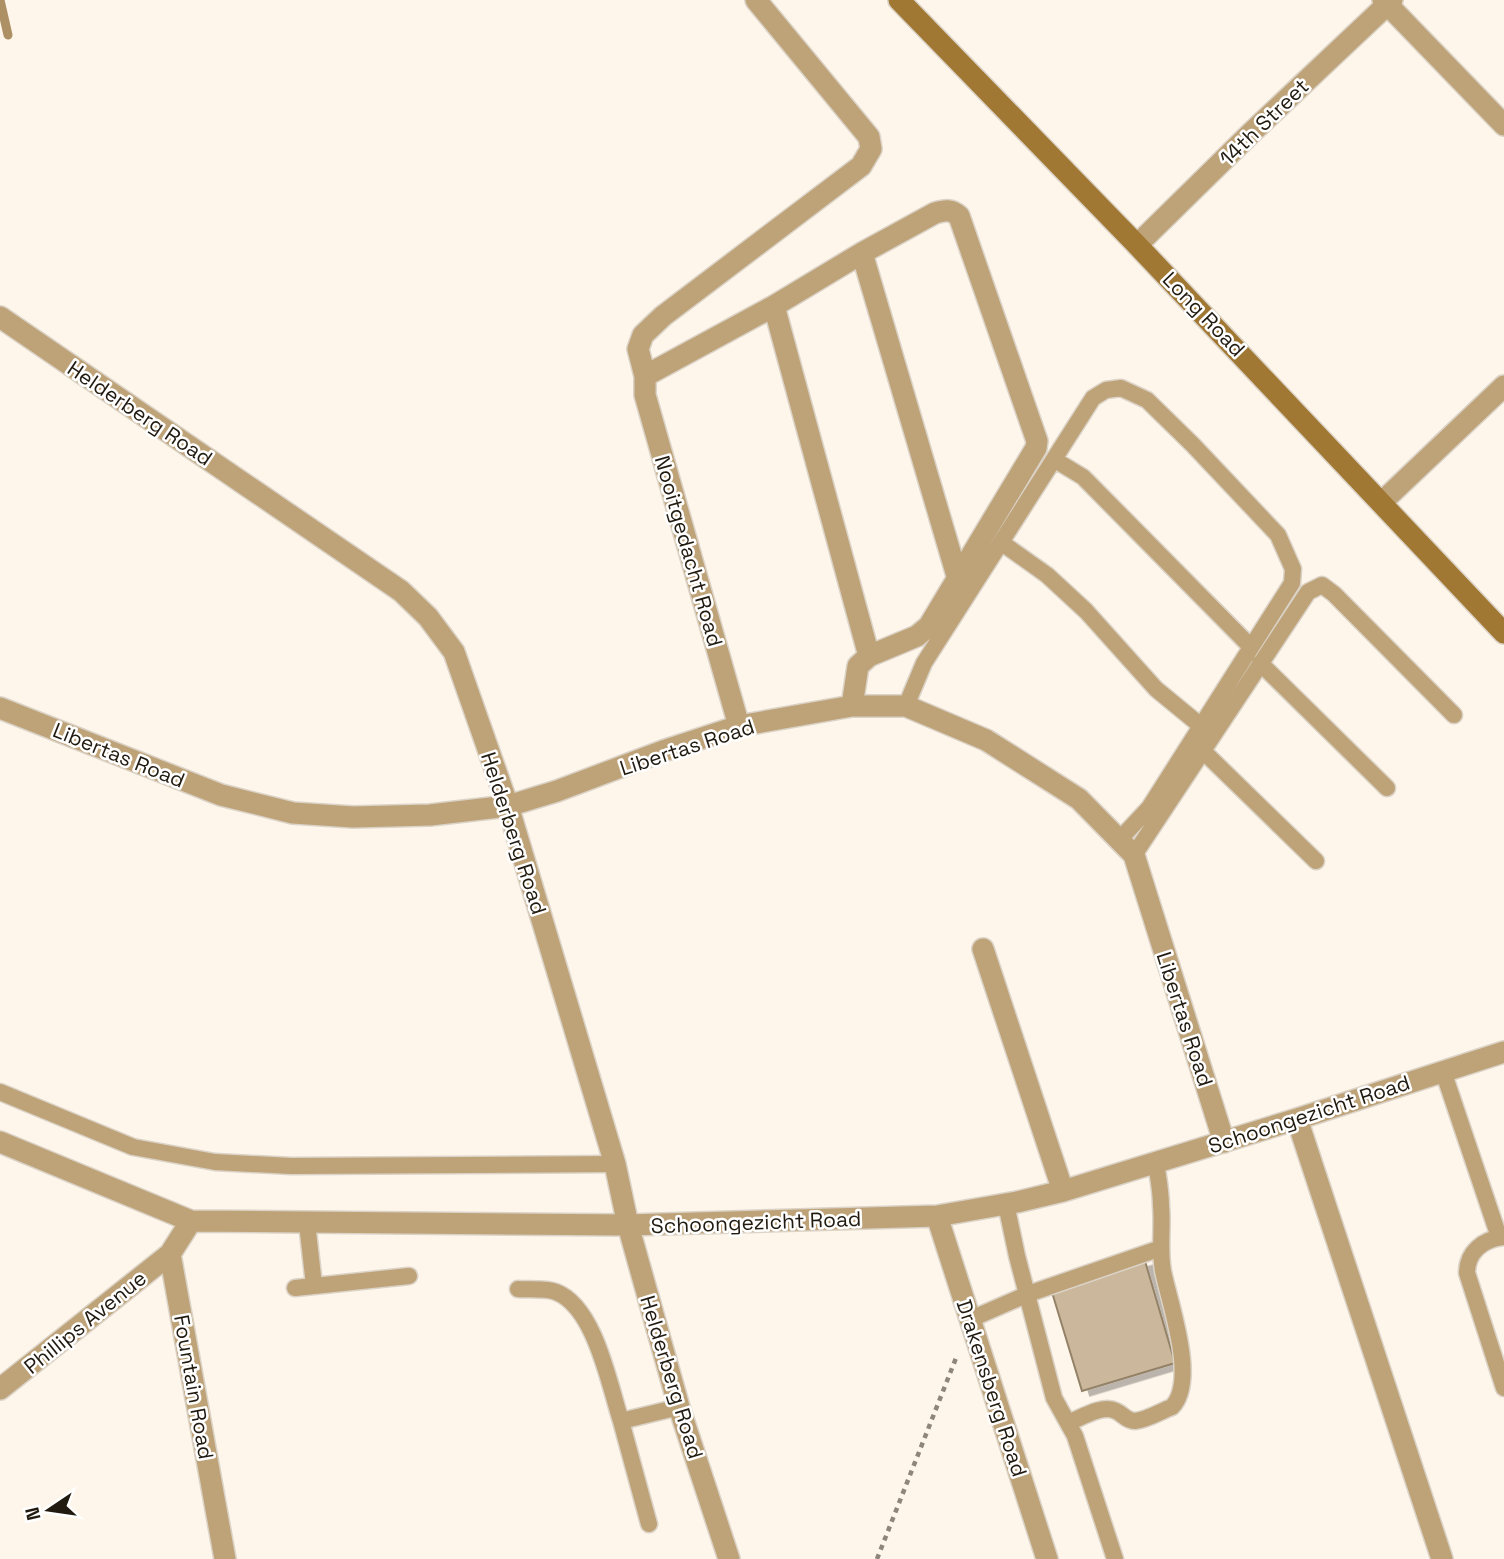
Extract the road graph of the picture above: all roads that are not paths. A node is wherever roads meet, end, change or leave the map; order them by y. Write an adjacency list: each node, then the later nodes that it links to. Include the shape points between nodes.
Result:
1 (757, 0): 9 (street, Nooitgedacht Road, via 869,137 871,149 861,166 643,335 638,349)
2 (899, 0): 5 (main road, Long Road)
3 (1388, 2): 4 (street); 5 (street, 14th Street)
4 (1504, 125)
5 (1138, 245): 12 (main road, Long Road)
6 (862, 253): 7 (street); 14 (street); 14 (street, via 935,213 953,211 959,216 1037,441)
7 (774, 306): 9 (street); 17 (street)
8 (0, 317): 27 (street, Helderberg Road, via 401,591 454,652)
9 (645, 376): 23 (street, Nooitgedacht Road, via 645,395)
10 (1504, 386): 12 (street)
11 (1055, 460): 13 (lane); 16 (lane, via 1083,477); 16 (lane, via 1093,398 1106,390 1121,388 1147,400 1166,418 1278,534 1289,558 1292,583)
12 (1382, 502): 15 (main road, Long Road)
13 (1002, 543): 20 (lane, via 924,663); 24 (lane, via 1047,575 1156,689)
14 (958, 579): 17 (street, via 929,626 917,636)
15 (1504, 633)
16 (1251, 647): 24 (lane)
17 (869, 656): 19 (street, via 858,666)
18 (1260, 663): 22 (lane, via 1308,592 1322,585); 25 (lane); 26 (lane)
19 (852, 706): 20 (street, Libertas Road); 23 (street, Libertas Road)
20 (906, 706): 28 (street, Libertas Road, via 986,740 1079,799)
21 (0, 708): 27 (street, Libertas Road, via 221,795 293,813 430,815)
22 (1454, 715)
23 (739, 726): 27 (street, Libertas Road)
24 (1201, 726): 28 (lane)
25 (1202, 750): 28 (lane); 29 (lane)
26 (1387, 788)
27 (508, 806): 38 (street, Helderberg Road)
28 (1127, 847): 36 (street, Libertas Road)
29 (1316, 862)
30 (983, 948): 39 (street)
31 (1504, 1052): 32 (street, Schoongezicht Road)
32 (1443, 1072): 34 (street, Schoongezicht Road); 45 (lane)
33 (0, 1092): 38 (lane, via 133,1147 215,1162 291,1166)
34 (1297, 1119): 36 (street, Schoongezicht Road); 64 (street)
35 (0, 1142): 42 (street, Schoongezicht Road)
36 (1224, 1142): 37 (street, Schoongezicht Road)
37 (1156, 1163): 39 (street, Schoongezicht Road); 46 (lane)
38 (615, 1164): 44 (street, Helderberg Road)
39 (1063, 1191): 40 (street, Schoongezicht Road)
40 (1006, 1204): 41 (street, Schoongezicht Road); 52 (lane)
41 (937, 1216): 44 (street, Schoongezicht Road); 53 (street, Drakensberg Road)
42 (191, 1221): 43 (street, Schoongezicht Road); 47 (street)
43 (307, 1223): 44 (street, Schoongezicht Road); 49 (lane)
44 (628, 1225): 56 (street, Helderberg Road)
45 (1501, 1237): 54 (lane, via 1473,1251 1467,1273)
46 (1161, 1248): 52 (lane); 58 (lane, via 1182,1357 1176,1403 1138,1420 1108,1409)
47 (170, 1254): 55 (street, Phillips Avenue); 60 (street, Fountain Road)
48 (409, 1276): 49 (lane)
49 (314, 1285): 50 (lane)
50 (295, 1288)
51 (518, 1289): 57 (lane, via 555,1292 576,1304 590,1324)
52 (1028, 1294): 53 (lane); 58 (lane, via 1054,1398)
53 (971, 1319): 62 (street, Drakensberg Road)
54 (1504, 1388)
55 (0, 1390)
56 (678, 1407): 57 (lane); 61 (street, Helderberg Road)
57 (621, 1421): 59 (lane)
58 (1068, 1423): 63 (lane)
59 (649, 1524)
60 (225, 1559)
61 (729, 1559)
62 (1047, 1559)
63 (1115, 1559)
64 (1442, 1559)

